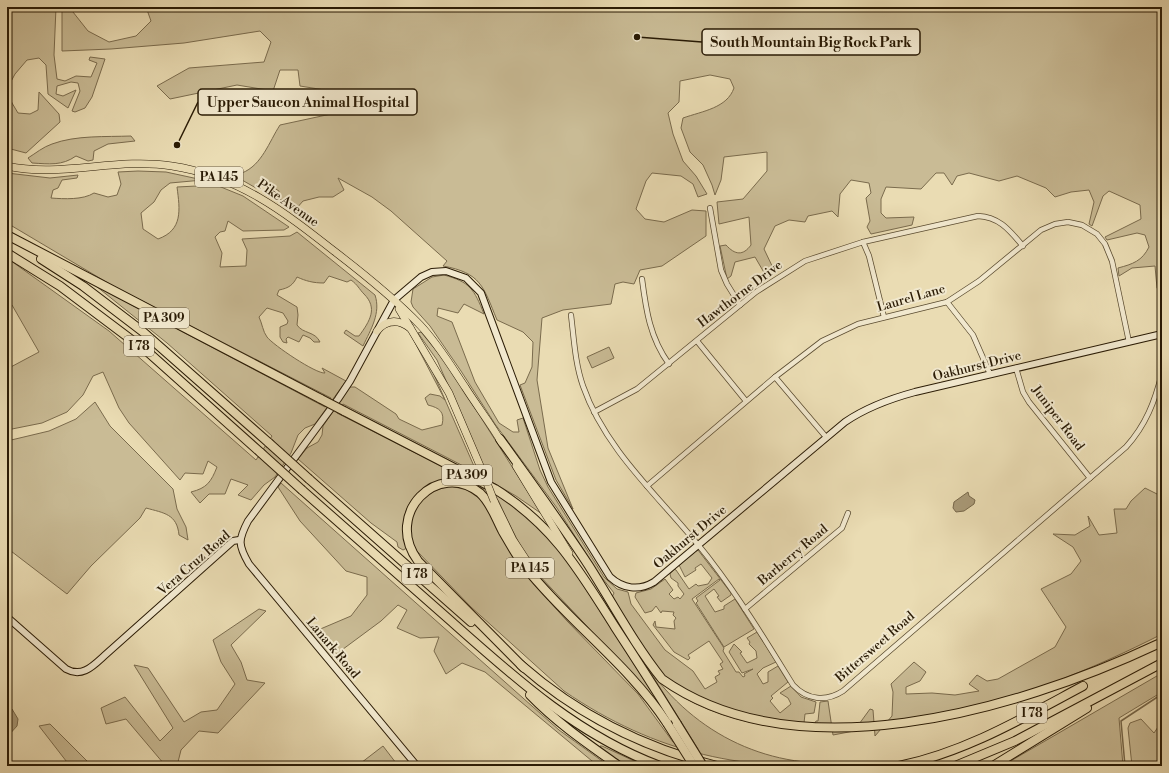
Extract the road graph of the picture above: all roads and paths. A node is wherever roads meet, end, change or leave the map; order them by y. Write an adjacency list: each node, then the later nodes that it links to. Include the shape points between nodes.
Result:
1 (7, 166): 8 (main road, Pike Avenue / PA 145, via 35,170 70,170 123,164 154,164 216,176 259,196 287,215 362,272)
2 (710, 208): 10 (street, via 721,270)
3 (7, 236): 32 (highway, PA 309, bridge, via 503,494 538,522); 39 (highway, I 78, bridge, via 83,286 142,331)
4 (863, 242): 5 (street, Hawthorne Drive, via 978,216 991,217 1001,222); 10 (street, Hawthorne Drive, via 799,265); 12 (street, via 869,256)
5 (1023, 246): 9 (street, Laurel Lane, via 979,281); 17 (street, Laurel Lane, via 1041,230 1063,222 1082,225 1097,234 1110,256)
6 (7, 253): 37 (highway, I 78, bridge, via 60,286 149,353)
7 (642, 278): 18 (street, via 650,326 658,347)
8 (394, 300): 13 (street); 14 (main road, Pike Avenue / PA 145); 26 (main road, Pike Avenue / PA 145, via 437,345); 31 (street, Oakhurst Drive, via 421,276 438,271 459,274 477,288 491,319 551,482 614,581 630,588 649,585)
9 (947, 302): 12 (street, Laurel Lane); 21 (street, via 973,335)
10 (740, 304): 16 (street, Hawthorne Drive)
11 (571, 315): 24 (street, Bittersweet Road, via 579,371)
12 (884, 317): 22 (street, Laurel Lane, via 845,329 822,341)
13 (377, 330): 14 (main road, via 393,321); 30 (street, Vera Cruz Road, via 342,394 248,521)
14 (413, 330): 35 (main road, Pike Avenue / PA 145, bridge, via 449,393 494,501 522,556)
15 (1162, 334): 17 (street, Oakhurst Drive)
16 (697, 341): 18 (street, Hawthorne Drive); 23 (street)
17 (1129, 342): 19 (street, Oakhurst Drive)
18 (669, 364): 24 (street, Hawthorne Drive, via 638,389)
19 (1016, 368): 21 (street, Oakhurst Drive); 27 (street, Juniper Road, via 1023,392 1029,402)
20 (1162, 373): 27 (street, Bittersweet Road, via 1153,405 1140,431 1126,447)
21 (990, 374): 25 (street, Oakhurst Drive, via 880,402 853,416)
22 (775, 377): 23 (street, Laurel Lane); 25 (street)
23 (746, 401): 28 (street, Laurel Lane)
24 (594, 412): 28 (street, Bittersweet Road, via 611,440)
25 (826, 437): 31 (street, Oakhurst Drive)
26 (500, 439): 32 (main road, PA 145); 41 (highway, via 566,531 662,680)
27 (1090, 478): 33 (street, Bittersweet Road, via 843,691 832,697 813,698 797,689)
28 (647, 486): 31 (street, Bittersweet Road)
29 (848, 513): 33 (street, Barberry Road, via 842,528)
30 (239, 540): 34 (street, Vera Cruz Road, via 233,541 84,672 66,670); 43 (street, Lanark Road, via 249,564)
31 (698, 544): 33 (street, Bittersweet Road)
32 (574, 561): 47 (highway, PA 309, bridge)
33 (745, 609)
34 (7, 617)
35 (580, 625): 39 (highway, via 541,587 524,566 492,509 480,493 468,486 453,483 437,486 423,493 413,504 407,522 407,536 414,555); 46 (highway, PA 145, bridge, via 646,696)
36 (1160, 643): 42 (highway); 49 (highway, I 78, via 996,733 962,748)
37 (497, 662): 44 (highway, via 548,714); 45 (highway, I 78, via 534,693 588,732)
38 (1162, 663): 40 (highway, I 78)
39 (524, 668): 48 (highway, I 78, via 557,694 612,728 667,751)
40 (1130, 680): 50 (highway, I 78, via 1015,741); 51 (highway)
41 (680, 699)
42 (1018, 711)
43 (417, 766)
44 (619, 766)
45 (660, 766)
46 (694, 766)
47 (703, 766)
48 (717, 766)
49 (899, 766)
50 (955, 766)
51 (993, 766)

